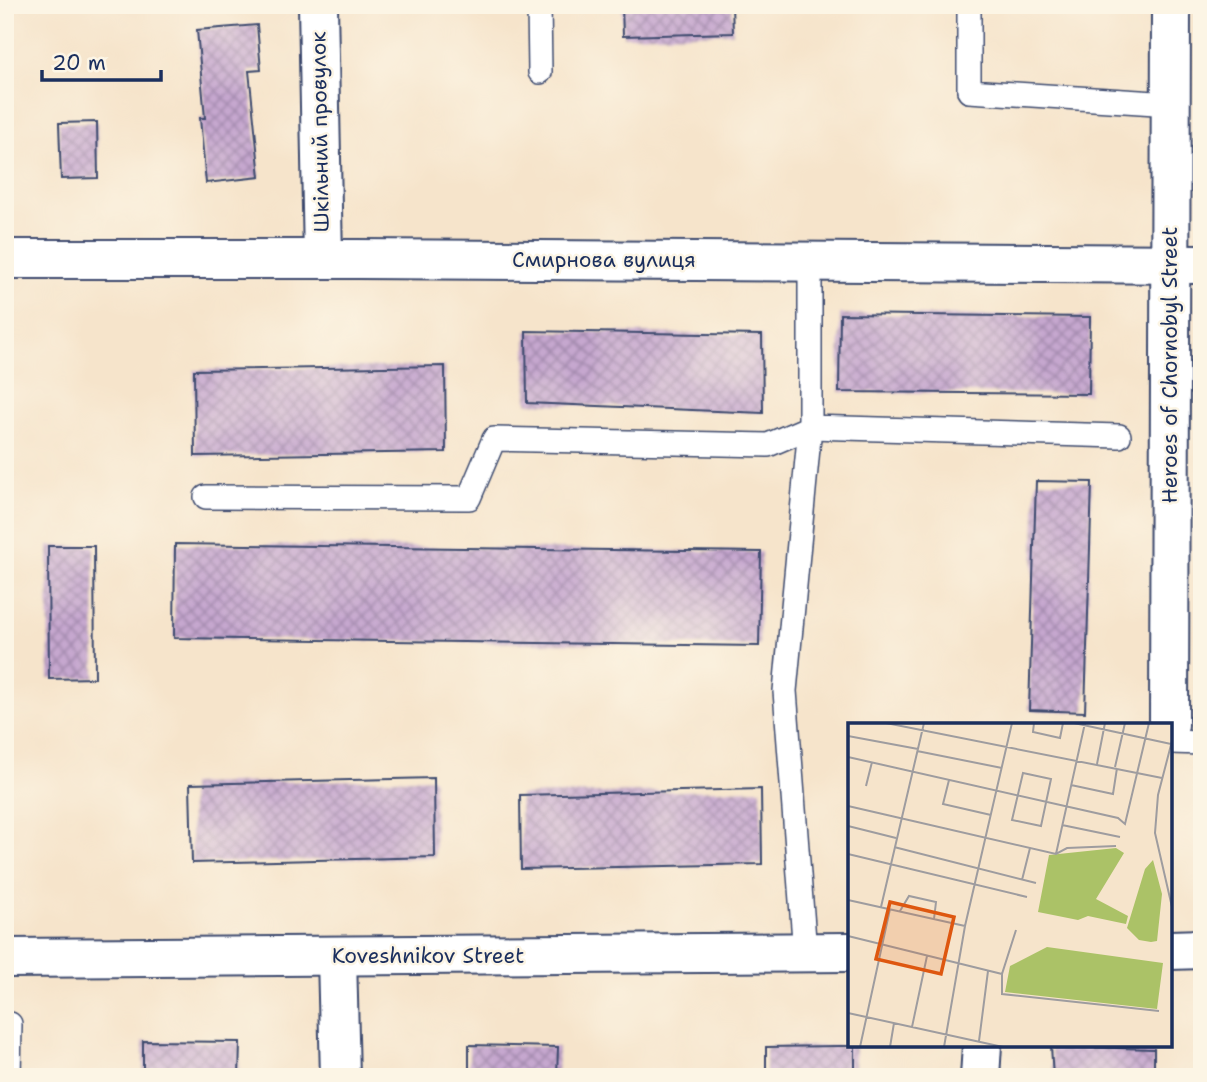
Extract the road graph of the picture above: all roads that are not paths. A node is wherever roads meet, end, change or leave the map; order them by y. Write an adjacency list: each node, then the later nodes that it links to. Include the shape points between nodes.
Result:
1 (318, 5): 7 (street, Шкільний провулок)
2 (539, 5): 5 (lane)
3 (969, 5): 6 (lane, via 969,91)
4 (1171, 5): 6 (street, Heroes of Chornobyl Street)
5 (540, 72)
6 (1171, 104): 10 (street, Heroes of Chornobyl Street)
7 (323, 258): 8 (street, Смирнова вулиця); 9 (street, Смирнова вулиця)
8 (5, 259)
9 (810, 261): 10 (street, Смирнова вулиця); 11 (lane)
10 (1186, 263): 14 (street, Heroes of Chornobyl Street)
11 (810, 427): 12 (lane); 13 (lane, via 768,445 494,439 470,498); 20 (lane, via 785,691)
12 (1119, 436)
13 (206, 497)
14 (1169, 723)
15 (1172, 742): 16 (lane)
16 (1202, 743)
17 (1202, 949): 18 (street)
18 (1172, 950)
19 (848, 952): 20 (street, Koveshnikov Street)
20 (805, 953): 21 (street, Koveshnikov Street)
21 (337, 957): 22 (street, Koveshnikov Street); 26 (street)
22 (5, 958)
23 (10, 1024): 25 (lane)
24 (982, 1047): 27 (street)
25 (9, 1077)
26 (340, 1077)
27 (979, 1077)

